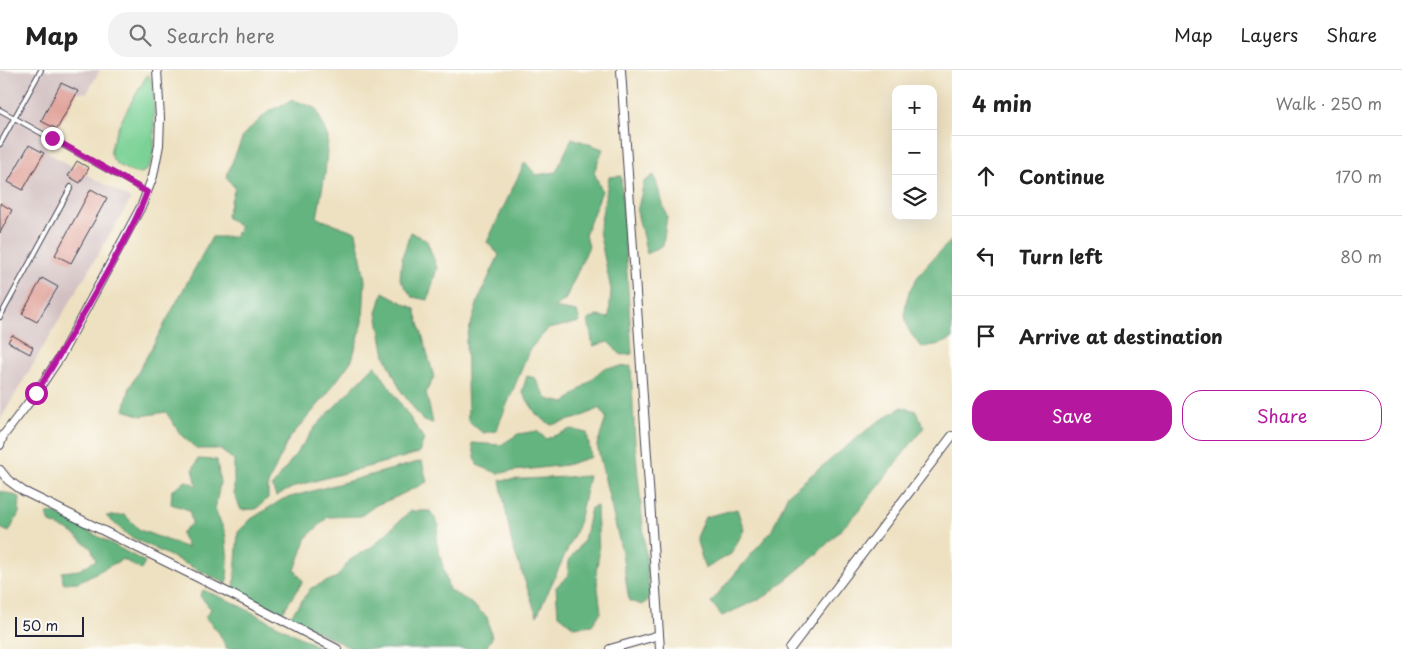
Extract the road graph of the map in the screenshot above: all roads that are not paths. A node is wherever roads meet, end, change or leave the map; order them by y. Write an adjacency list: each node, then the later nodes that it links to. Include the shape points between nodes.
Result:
1 (42, 70): 5 (lane)
2 (157, 70): 8 (street, via 159,145)
3 (621, 70): 13 (street)
4 (0, 110): 5 (lane)
5 (14, 118): 6 (lane); 8 (lane)
6 (0, 144)
7 (71, 187): 9 (lane)
8 (147, 192): 11 (street, via 118,253 60,357 3,436)
9 (1, 315)
10 (952, 436): 17 (street)
11 (0, 445)
12 (0, 470): 14 (street, via 23,491)
13 (659, 635): 15 (street); 16 (street)
14 (337, 649)
15 (610, 649)
16 (660, 649)
17 (790, 649)

